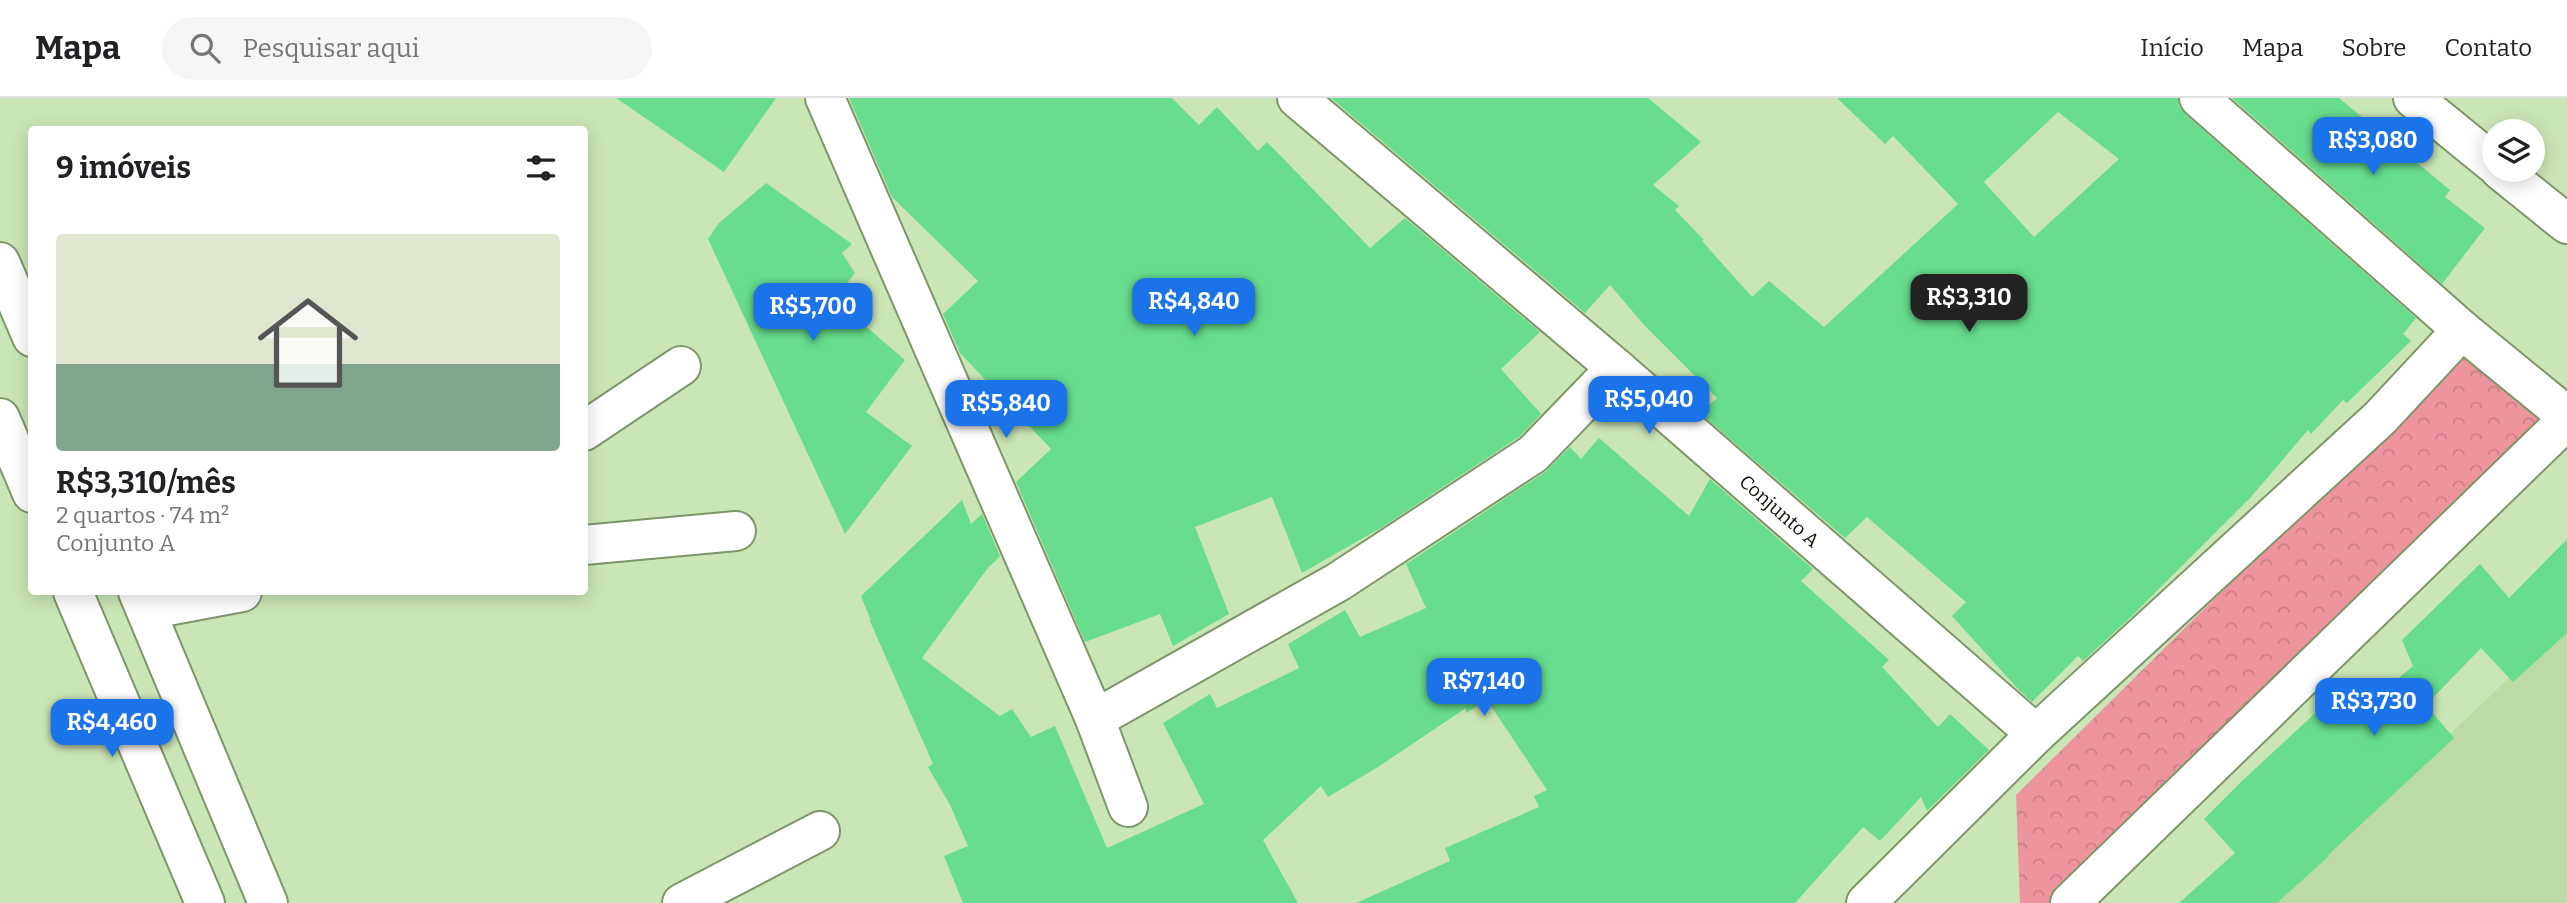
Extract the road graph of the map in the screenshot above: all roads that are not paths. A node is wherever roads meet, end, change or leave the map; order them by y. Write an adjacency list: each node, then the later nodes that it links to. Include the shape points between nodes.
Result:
1 (825, 98): 22 (street)
2 (1297, 98): 12 (street, Conjunto A)
3 (2199, 98): 10 (street)
4 (2413, 98): 5 (street)
5 (2482, 154)
6 (2515, 182): 7 (street)
7 (2567, 224)
8 (0, 262): 9 (street)
9 (28, 328)
10 (2462, 330): 14 (street); 23 (street, via 2379,418)
11 (681, 366): 15 (street)
12 (1616, 368): 22 (street, via 1533,454 1338,582); 23 (street, Conjunto A)
13 (0, 418): 16 (street)
14 (2567, 418): 30 (street)
15 (588, 428)
16 (28, 484)
17 (736, 531): 18 (street)
18 (588, 545)
19 (74, 595): 26 (street)
20 (209, 595): 21 (street)
21 (142, 601): 27 (street)
22 (1095, 719): 24 (street)
23 (2036, 734): 29 (street)
24 (1128, 807)
25 (820, 831): 28 (street)
26 (205, 903)
27 (268, 903)
28 (682, 903)
29 (1866, 903)
30 (2070, 903)

